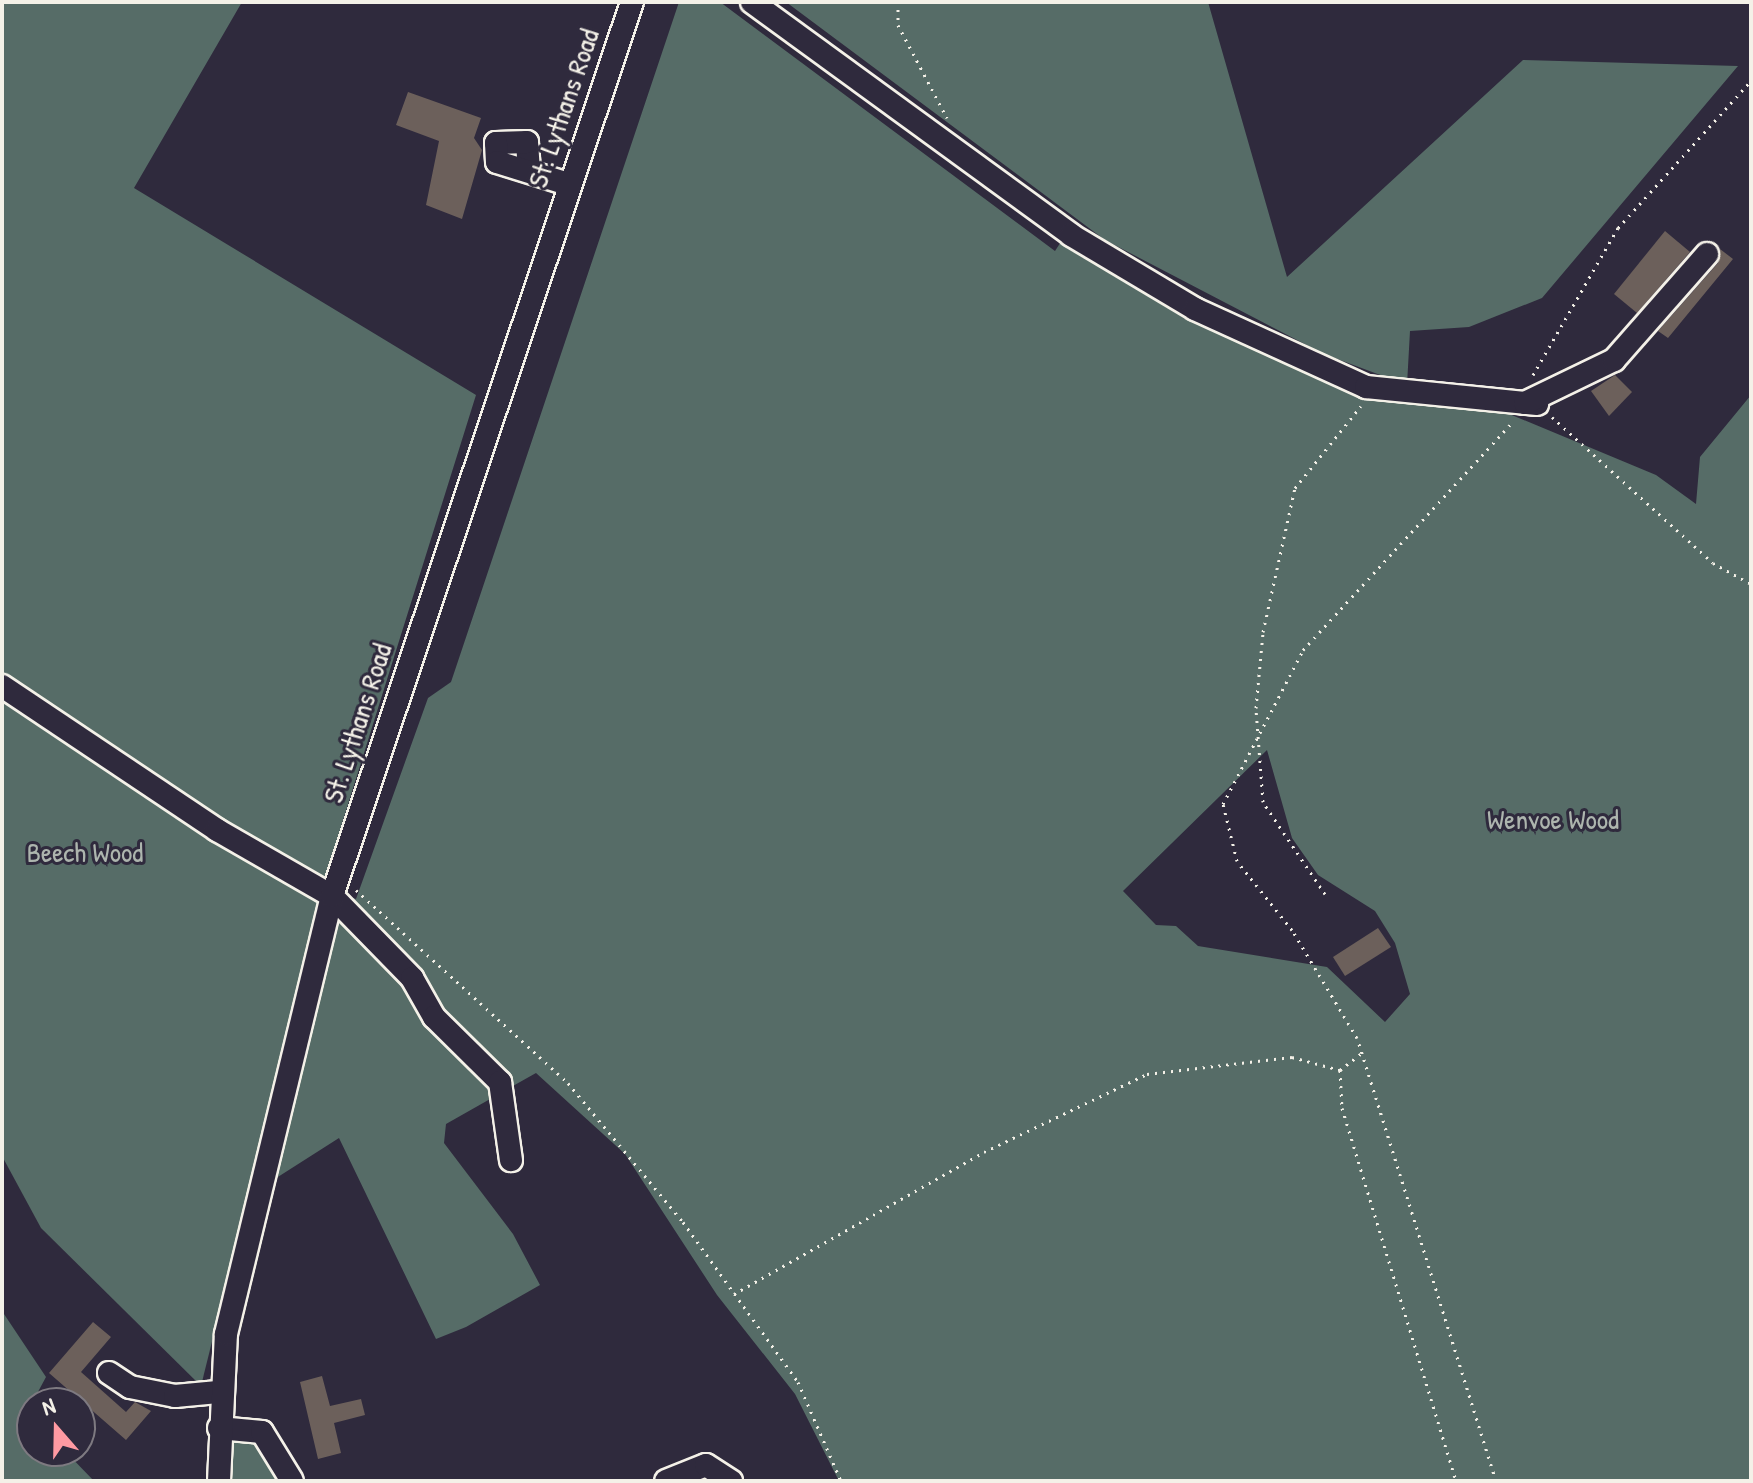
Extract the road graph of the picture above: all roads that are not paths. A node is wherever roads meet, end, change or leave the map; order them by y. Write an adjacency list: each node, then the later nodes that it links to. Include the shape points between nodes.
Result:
1 (632, 2): 4 (street, St. Lythans Road)
2 (752, 2): 5 (street, via 1071,235 1195,309 1366,387 1528,403 1614,360)
3 (529, 171): 4 (street)
4 (568, 184): 7 (street, St. Lythans Road)
5 (1707, 254)
6 (2, 686): 7 (street, via 217,830)
7 (335, 887): 8 (street, via 412,978 434,1017 500,1082); 10 (street, St. Lythans Road)
8 (511, 1160)
9 (109, 1373): 10 (street, via 130,1387 175,1396)
10 (218, 1392): 11 (street, St. Lythans Road)
11 (219, 1428): 12 (street, St. Lythans Road); 13 (street, via 262,1432)
12 (219, 1481)
13 (292, 1481)
14 (666, 1481): 15 (street, via 706,1465)
15 (731, 1481)

